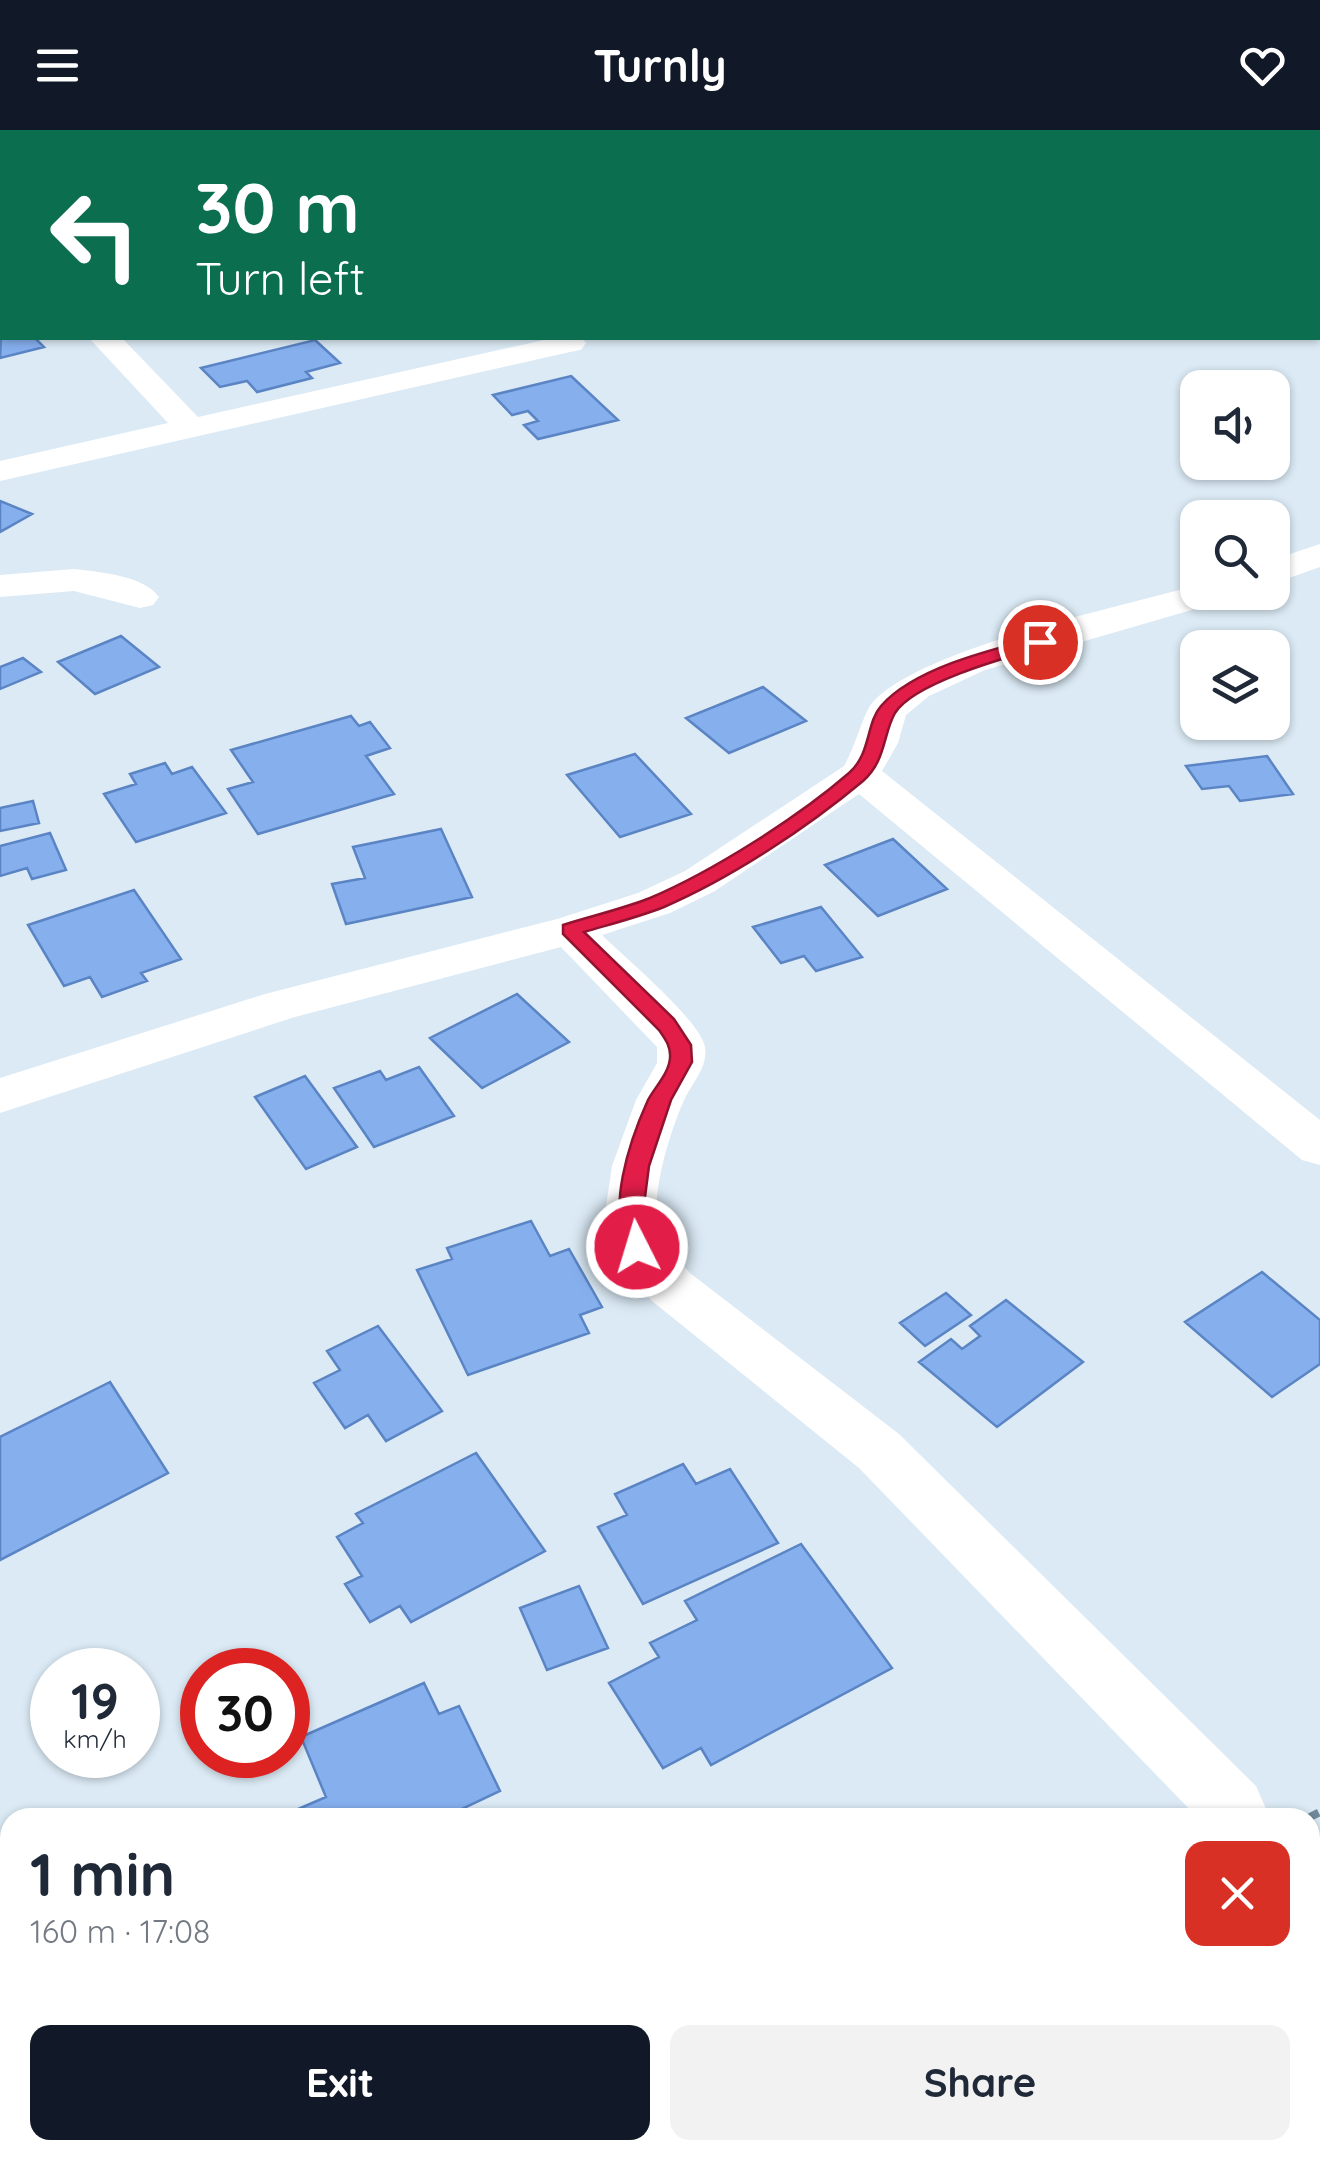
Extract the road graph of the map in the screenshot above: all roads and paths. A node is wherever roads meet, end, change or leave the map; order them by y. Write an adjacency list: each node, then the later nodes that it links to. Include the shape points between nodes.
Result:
1 (107, 340): 3 (street)
2 (570, 343): 3 (street)
3 (189, 426): 4 (street)
4 (0, 471)
5 (1320, 555): 6 (street)
6 (1290, 566)
7 (0, 586): 8 (street, via 74,580)
8 (140, 597)
9 (1180, 602): 10 (street, via 971,662 915,688 887,710)
10 (860, 774): 11 (street, via 700,881); 13 (street)
11 (570, 930): 12 (street, via 282,1005); 14 (street, via 680,1045 682,1062 660,1100 638,1166 630,1220 637,1247 672,1287 879,1451)
12 (0, 1096)
13 (1320, 1146)
14 (1233, 1808)

